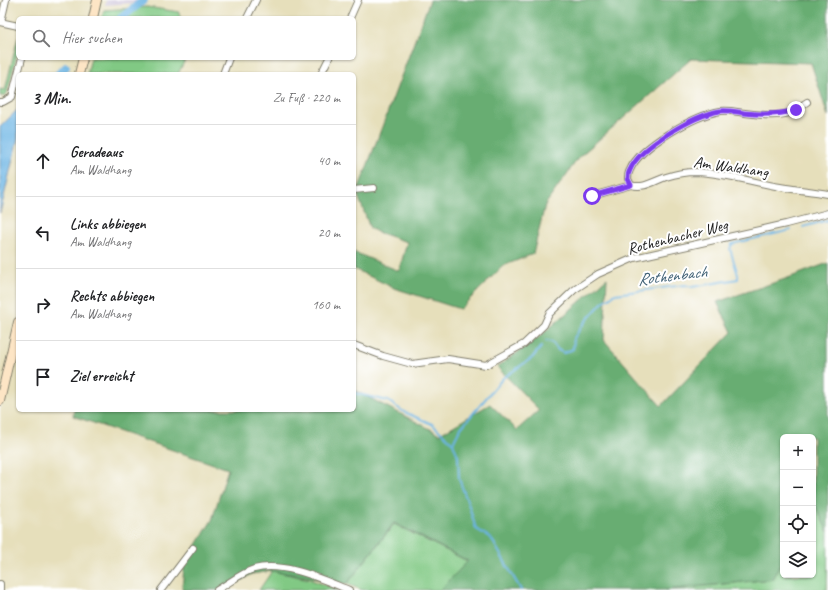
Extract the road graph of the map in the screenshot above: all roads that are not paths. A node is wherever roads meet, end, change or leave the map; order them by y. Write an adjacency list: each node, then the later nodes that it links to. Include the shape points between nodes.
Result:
1 (6, 0): 8 (street)
2 (97, 0): 5 (main road)
3 (256, 0): 6 (street)
4 (358, 0): 7 (street)
5 (93, 16)
6 (248, 16)
7 (351, 16)
8 (1, 22): 9 (street)
9 (16, 26)
10 (21, 60): 14 (street)
11 (82, 60): 15 (main road)
12 (228, 60): 16 (street)
13 (328, 60): 17 (street)
14 (18, 72)
15 (80, 72)
16 (224, 72)
17 (322, 72)
18 (16, 81): 19 (street, via 12,97)
19 (0, 102)
20 (807, 102): 21 (street, via 796,110 782,114 762,115 726,111 698,117 664,137 635,161 629,171 628,179)
21 (631, 185): 24 (street, Am Waldhang, via 637,187 681,173 696,172); 25 (street, Am Waldhang)
22 (374, 188): 23 (street)
23 (356, 190)
24 (828, 194)
25 (592, 196)
26 (828, 213): 28 (street, Rothenbacher Weg, via 634,258 598,274 574,290 549,314 544,325 524,344 486,365 448,358 412,364)
27 (16, 331): 29 (main road)
28 (356, 346)
29 (0, 401)
30 (192, 548): 33 (street)
31 (0, 584): 32 (street)
32 (0, 590)
33 (161, 590)
34 (217, 590): 35 (street, via 253,570 275,567 312,576)
35 (348, 590)

